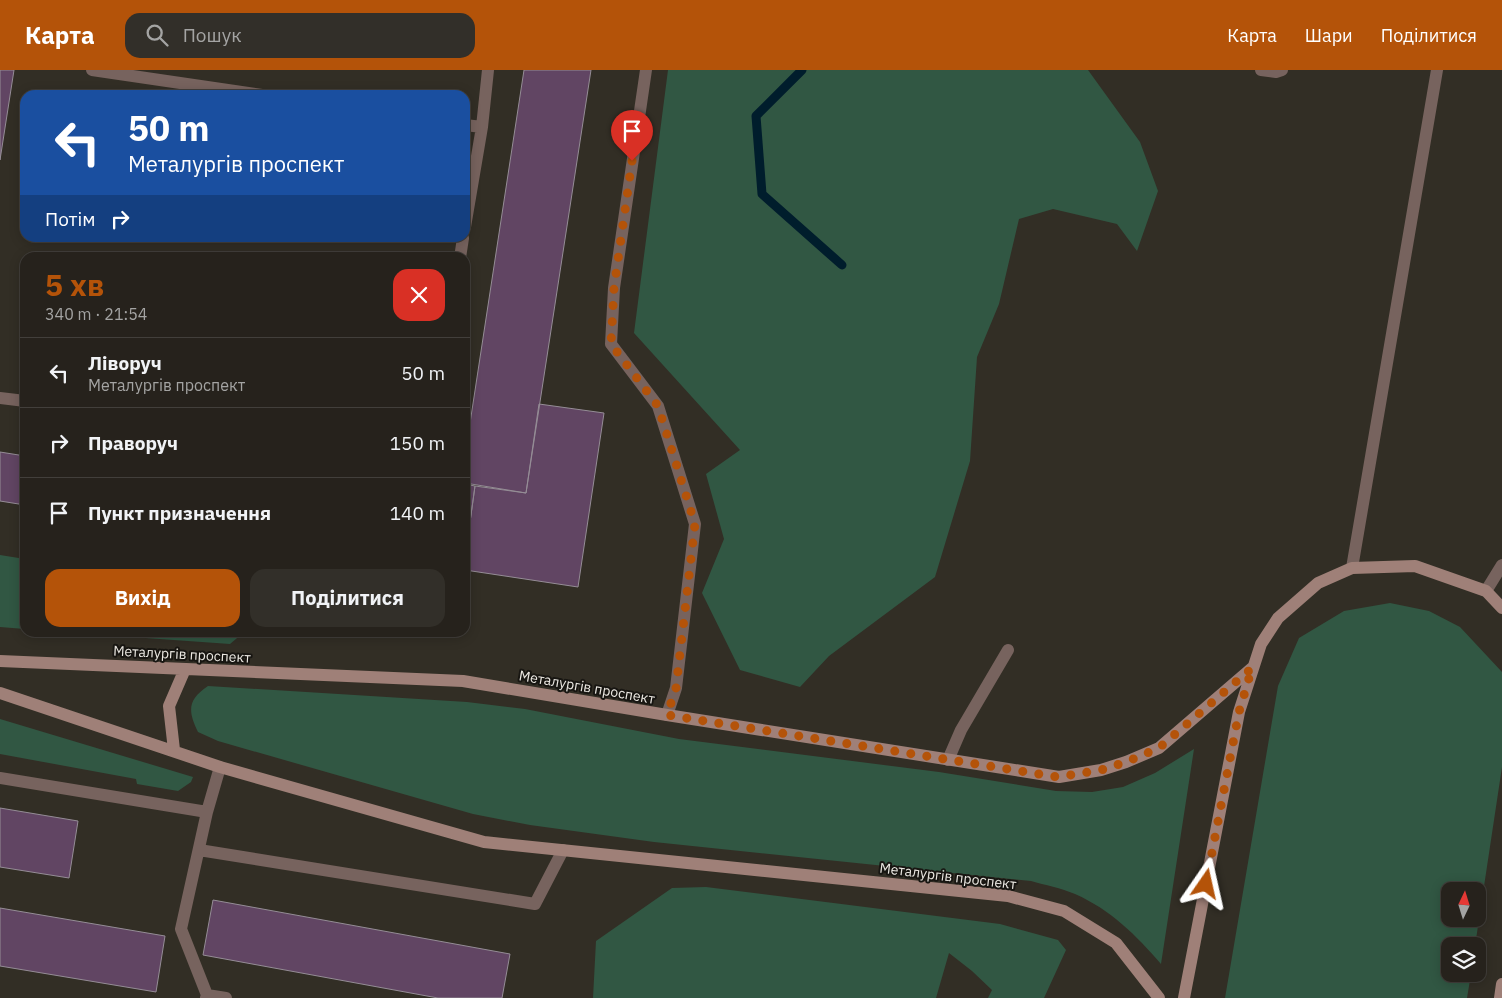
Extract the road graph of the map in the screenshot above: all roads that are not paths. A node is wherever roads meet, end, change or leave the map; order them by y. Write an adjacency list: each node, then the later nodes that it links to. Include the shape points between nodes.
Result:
1 (92, 70): 7 (street)
2 (488, 70): 9 (street)
3 (646, 70): 22 (street, via 614,288 611,344 658,406 695,524 676,688)
4 (1261, 70): 5 (street)
5 (1282, 70)
6 (1437, 70): 14 (street)
7 (228, 90)
8 (470, 126): 9 (street)
9 (482, 127): 10 (street)
10 (470, 198)
11 (0, 398): 12 (street)
12 (20, 400)
13 (1502, 565): 15 (street)
14 (1352, 568): 15 (street, via 1415,566); 19 (street, via 1318,583 1278,618 1261,644)
15 (1486, 591): 16 (street)
16 (1502, 608)
17 (1008, 650): 24 (street, via 961,730)
18 (0, 661): 20 (street, Металургів проспект)
19 (1252, 668): 24 (street, Металургів проспект, via 1159,748 1101,770 1058,777); 34 (street, via 1239,712)
20 (185, 669): 22 (street, Металургів проспект, via 463,681); 23 (street, via 169,706)
21 (0, 692): 23 (street, Металургів проспект)
22 (667, 715): 24 (street, Металургів проспект)
23 (174, 750): 25 (street, Металургів проспект)
24 (948, 760)
25 (220, 767): 27 (street); 29 (street, Металургів проспект, via 484,842)
26 (0, 778): 27 (street)
27 (207, 812): 28 (street)
28 (199, 850): 29 (street, via 536,904); 31 (street, via 181,928)
29 (563, 850): 33 (street, Металургів проспект, via 1008,896 1064,911 1116,943)
30 (1502, 984): 35 (street)
31 (206, 997): 32 (street)
32 (226, 998)
33 (1159, 998)
34 (1184, 998)
35 (1500, 998)

